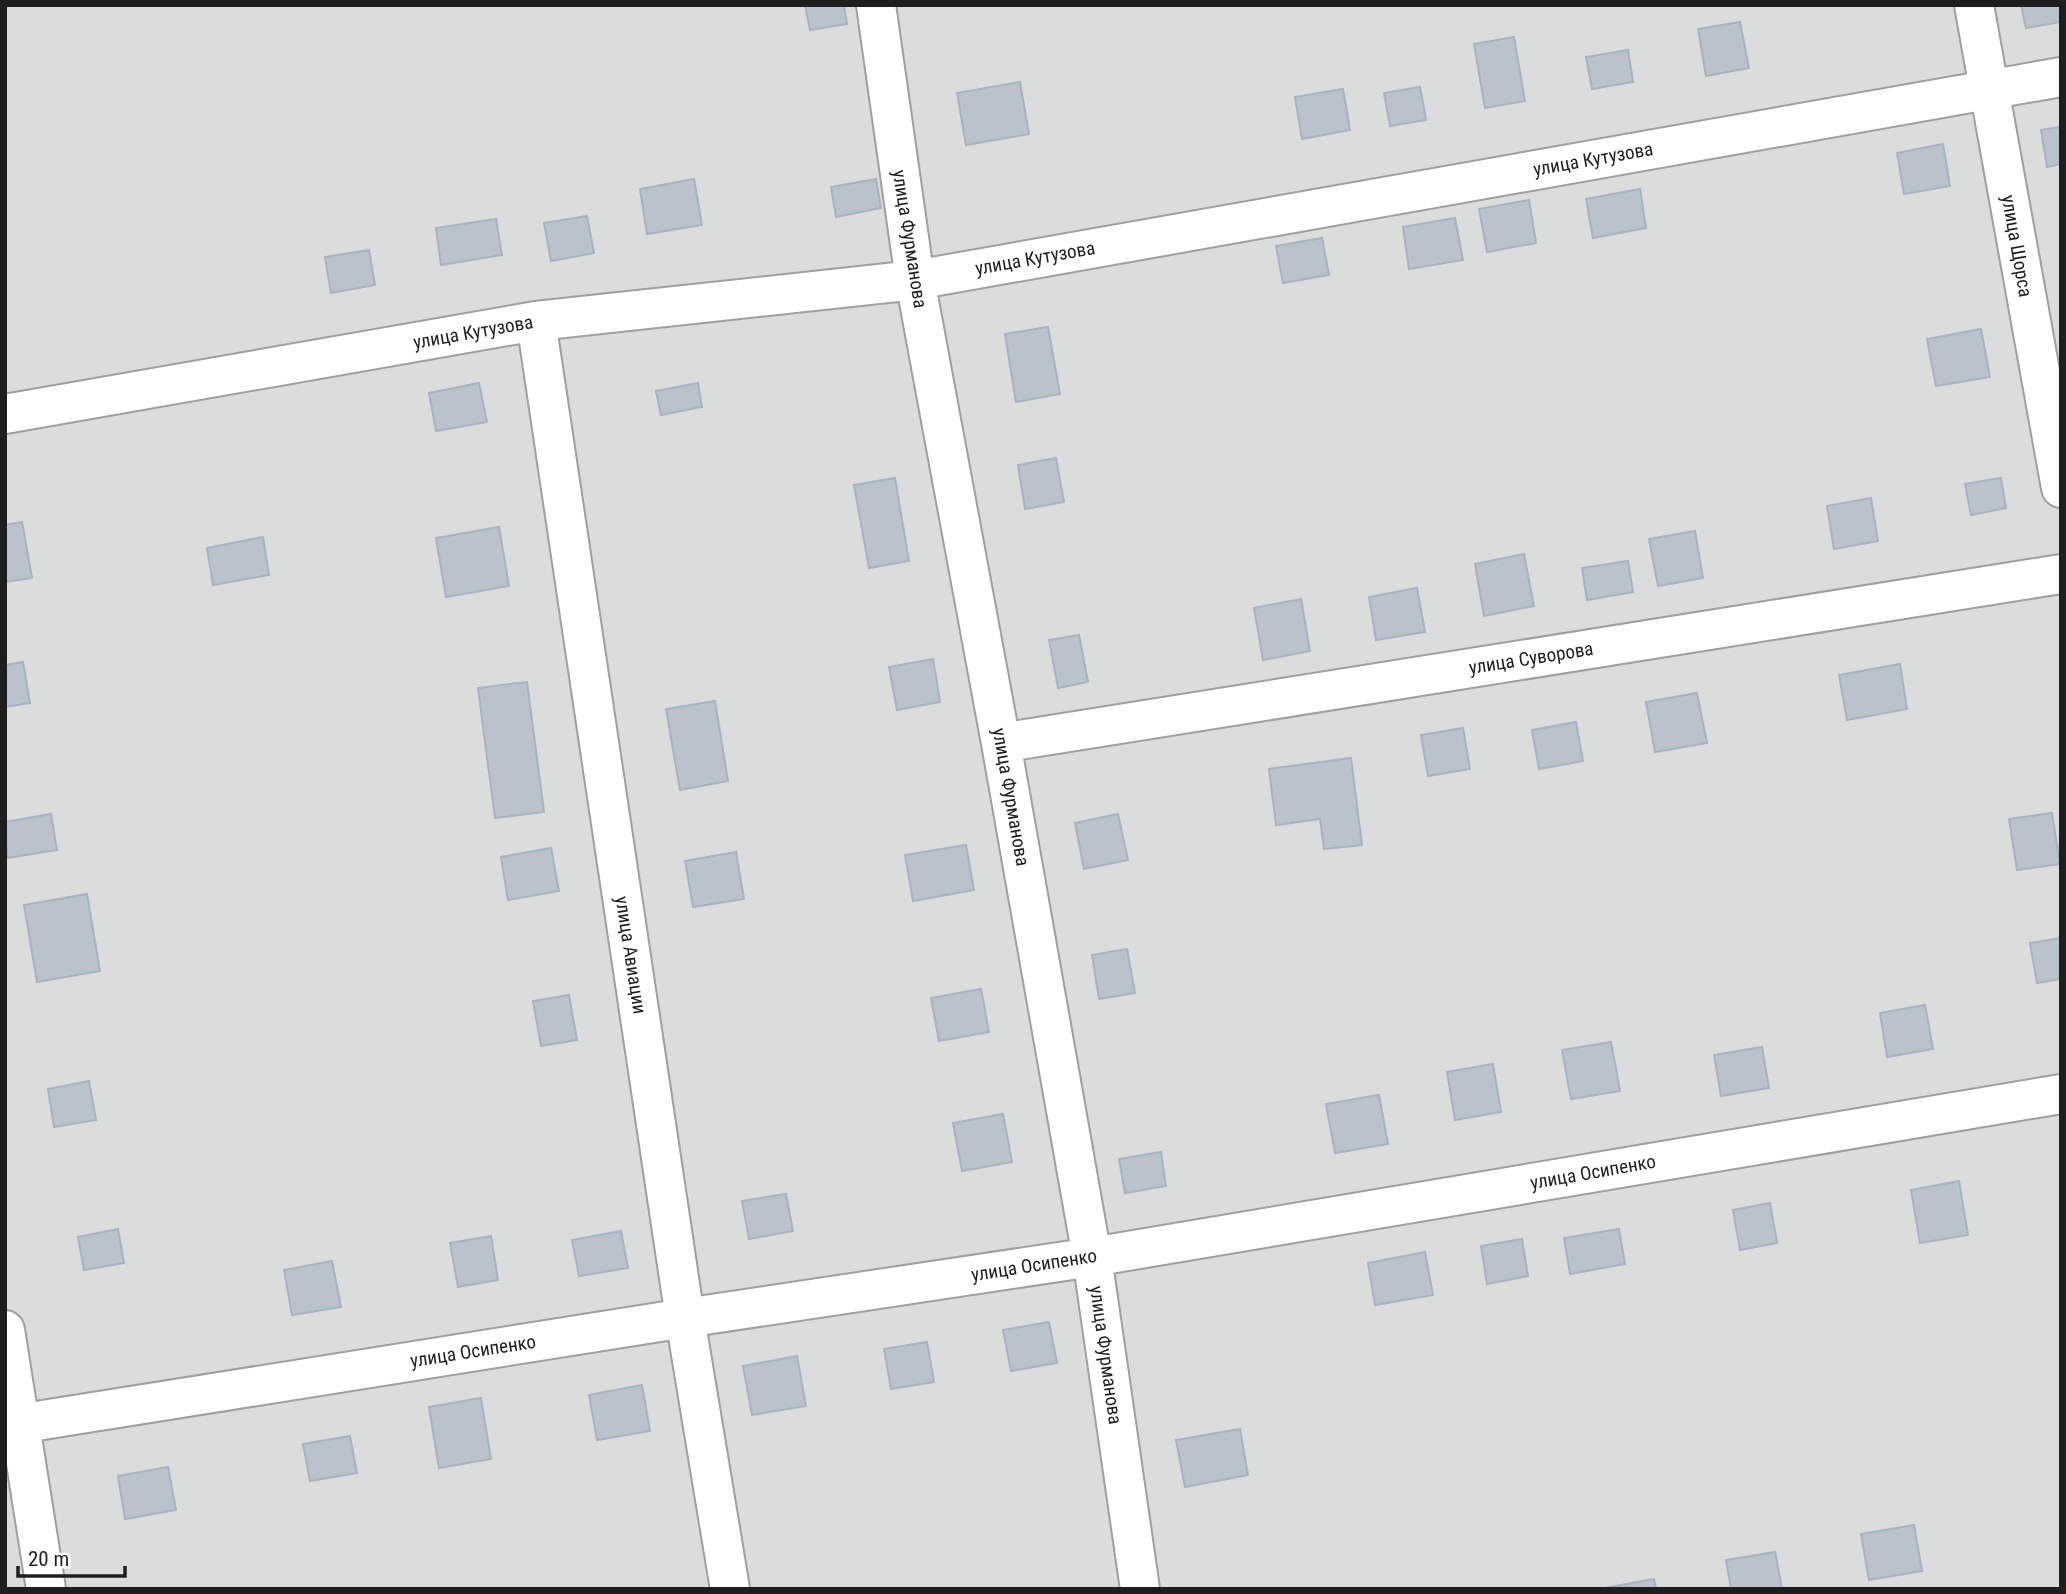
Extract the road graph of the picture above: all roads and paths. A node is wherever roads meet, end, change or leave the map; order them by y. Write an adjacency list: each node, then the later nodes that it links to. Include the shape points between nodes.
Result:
1 (876, 5): 5 (street, улица Фурманова)
2 (1974, 5): 4 (street, улица Щорса)
3 (2061, 77): 4 (street, улица Кутузова)
4 (1988, 88): 5 (street, улица Кутузова); 8 (street, улица Щорса)
5 (915, 280): 6 (street, улица Кутузова); 10 (street, улица Фурманова)
6 (536, 321): 7 (street, улица Кутузова); 13 (street, улица Авиации)
7 (5, 414)
8 (2061, 488)
9 (2061, 573): 10 (street, улица Суворова)
10 (1001, 743): 12 (street, улица Фурманова)
11 (2061, 1094): 12 (street, улица Осипенко)
12 (1092, 1257): 13 (street, улица Осипенко); 18 (street, улица Фурманова)
13 (685, 1318): 15 (street, улица Осипенко); 17 (street, улица Авиации)
14 (5, 1330): 15 (street)
15 (13, 1425): 16 (street)
16 (46, 1589)
17 (730, 1589)
18 (1140, 1589)

